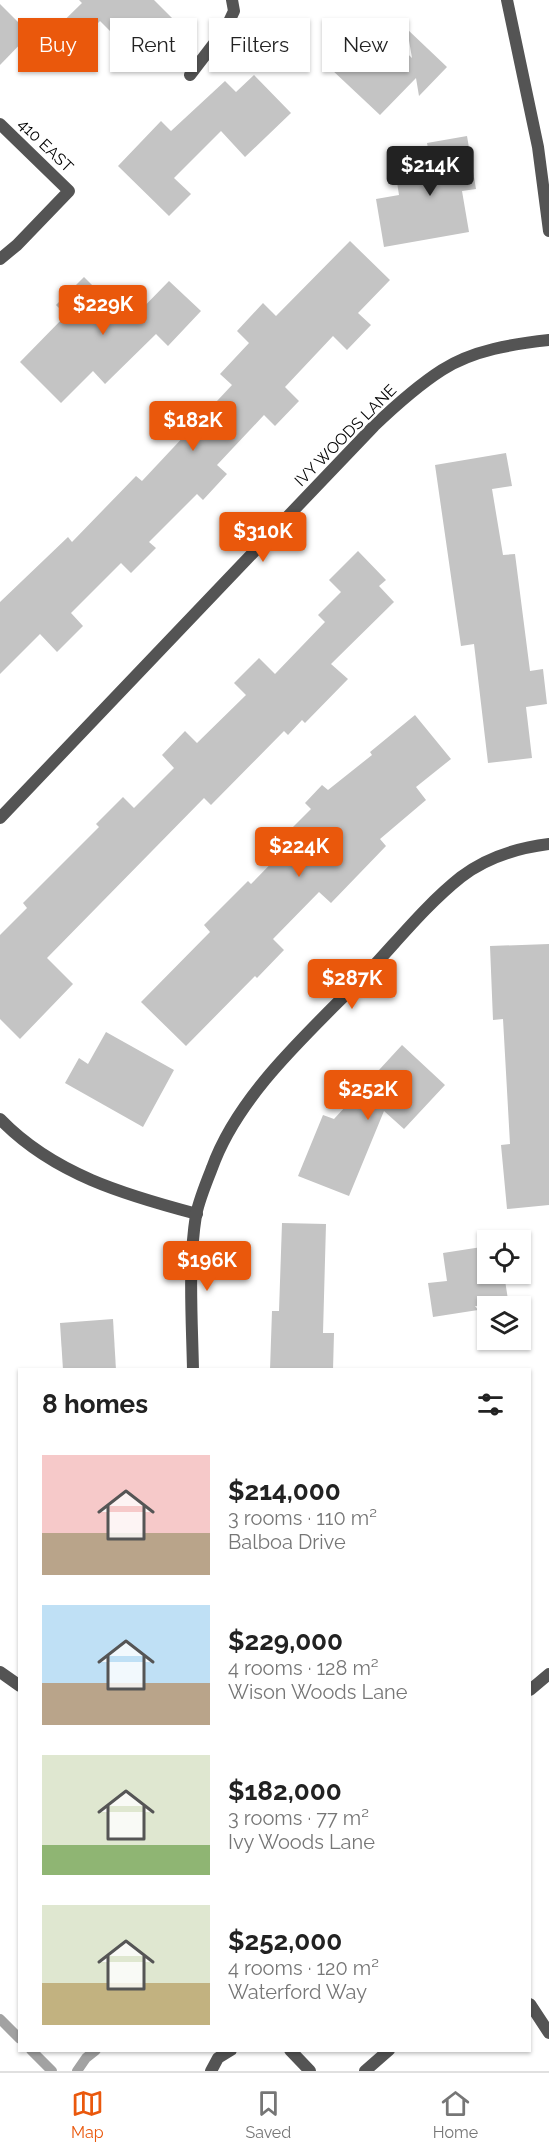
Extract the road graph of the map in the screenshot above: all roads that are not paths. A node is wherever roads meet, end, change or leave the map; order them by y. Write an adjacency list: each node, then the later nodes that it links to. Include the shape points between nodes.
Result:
1 (232, 0): 3 (street, via 234,11 226,27)
2 (507, 0): 5 (street, via 538,147)
3 (190, 75)
4 (0, 124): 6 (street, 410 EAST, via 69,191)
5 (549, 231)
6 (0, 259)
7 (549, 340): 8 (street, IVY WOODS LANE, via 486,351 444,369 405,397)
8 (0, 818)
9 (549, 844): 11 (street, via 523,847 491,858 462,877 266,1078 236,1118 213,1165)
10 (0, 1119): 11 (street, via 47,1158 99,1185)
11 (197, 1214): 12 (street, via 191,1269)
12 (193, 1368)
13 (0, 1672): 15 (street)
14 (549, 1674): 16 (street)
15 (18, 1685)
16 (531, 1689)
17 (531, 2006): 18 (street)
18 (549, 2033)
19 (228, 2052): 22 (street, via 218,2058)
20 (292, 2052): 23 (street)
21 (387, 2052): 24 (street)
22 (211, 2071)
23 (310, 2071)
24 (365, 2071)

